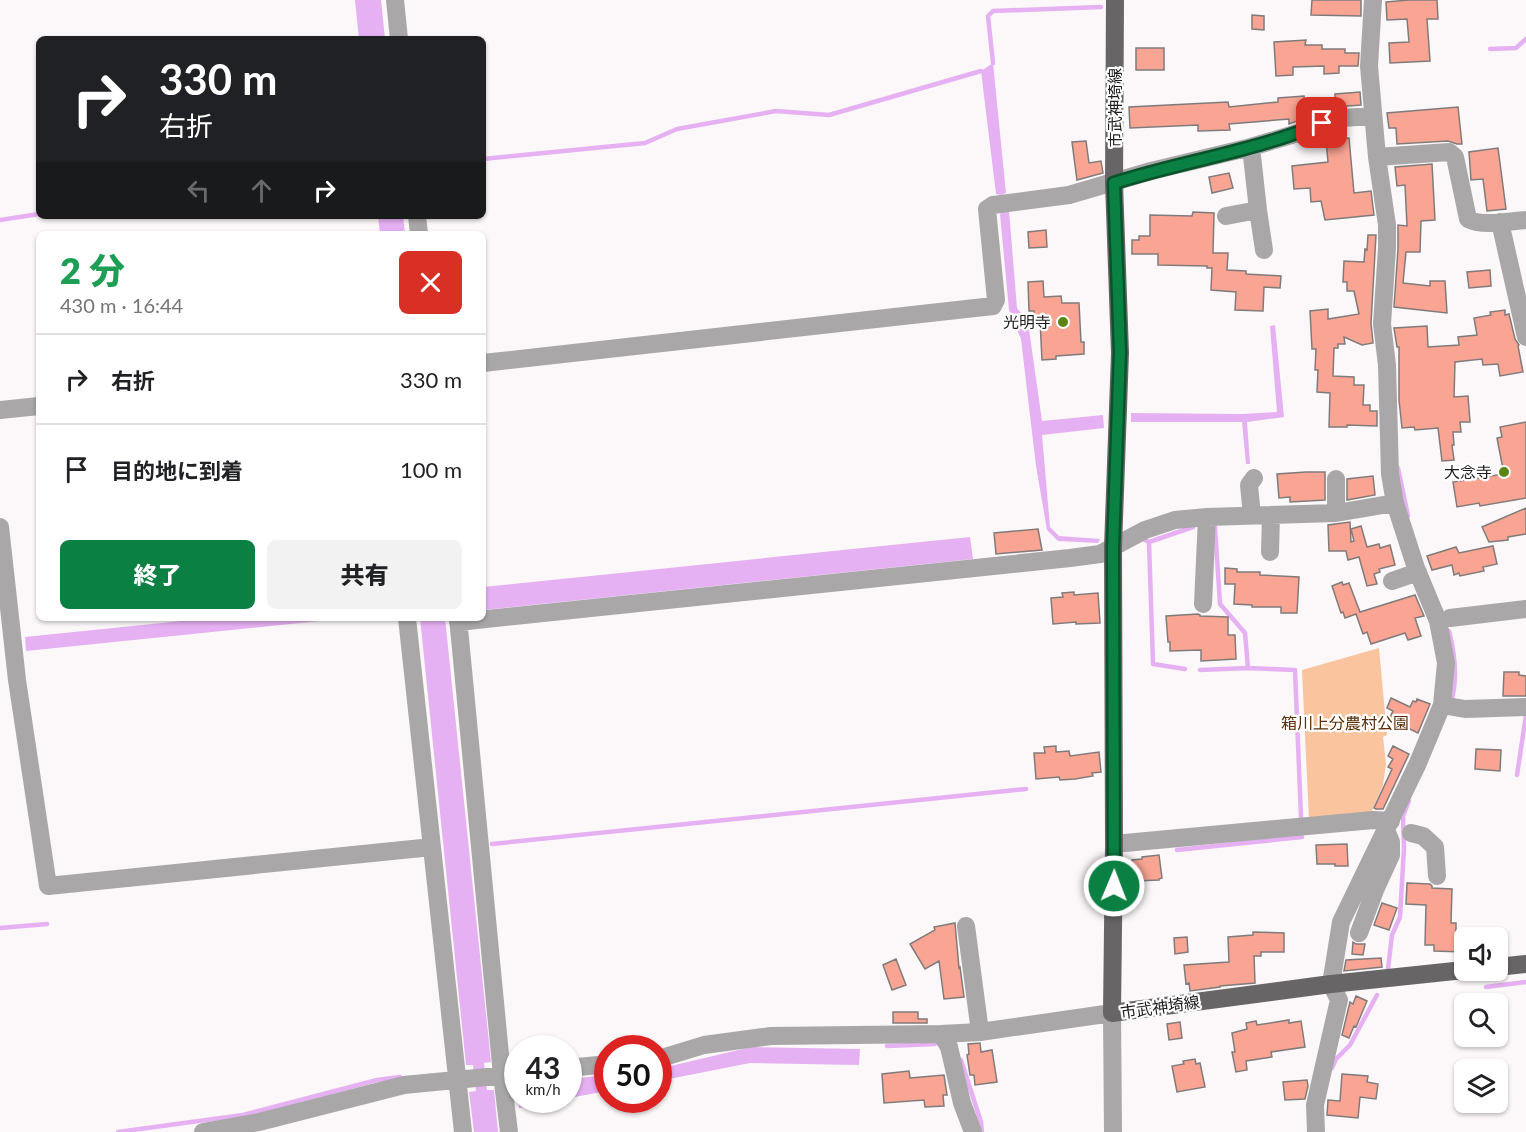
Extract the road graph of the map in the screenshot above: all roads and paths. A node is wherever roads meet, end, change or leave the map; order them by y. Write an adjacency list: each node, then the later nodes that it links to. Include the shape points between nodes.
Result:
1 (395, 0): 4 (street)
2 (1115, 0): 8 (main road, 市武神埼線)
3 (1373, 0): 5 (street, via 1369,66)
4 (399, 36)
5 (1373, 116): 6 (street, via 1322,123); 7 (street)
6 (1251, 147): 8 (street); 9 (street)
7 (1383, 156): 12 (street, via 1449,152 1455,157 1468,219 1474,223); 20 (street, via 1388,248 1382,324)
8 (1114, 183): 15 (street, via 987,209 996,300 993,306); 26 (main road, 市武神埼線, via 1120,352)
9 (1258, 210): 10 (street); 13 (street)
10 (1226, 216)
11 (1526, 220): 12 (street)
12 (1500, 222): 14 (street)
13 (1264, 250)
14 (1526, 337)
15 (486, 363)
16 (36, 406): 17 (street)
17 (0, 410)
18 (1254, 478): 23 (street, via 1249,485)
19 (1336, 479): 21 (street)
20 (1395, 503): 21 (street); 28 (street)
21 (1336, 513): 22 (street)
22 (1271, 515): 23 (street); 27 (street)
23 (1252, 516): 24 (street)
24 (1207, 518): 26 (street, via 1175,520); 30 (street)
25 (0, 527): 36 (street)
26 (1113, 547): 32 (street, via 1100,554 1070,558); 40 (main road, 市武神埼線)
27 (1270, 552)
28 (1418, 572): 29 (street); 37 (street, via 1438,621 1446,663)
29 (1392, 581)
30 (1203, 604)
31 (1526, 609): 33 (street)
32 (486, 617)
33 (1450, 618)
34 (407, 621): 41 (street)
35 (458, 621): 53 (street)
36 (8, 681): 41 (street, via 48,886)
37 (1448, 706): 38 (street); 39 (street, via 1418,764)
38 (1526, 708)
39 (1396, 831): 40 (street, via 1373,820); 42 (street, via 1423,836 1436,847); 44 (street, via 1391,855); 48 (street, via 1341,922)
40 (1114, 844): 49 (main road, 市武神埼線)
41 (432, 847): 53 (street)
42 (1437, 876)
43 (966, 926): 50 (street)
44 (1359, 933)
45 (1526, 964): 46 (main road)
46 (1508, 966)
47 (1454, 971): 48 (main road, 市武神埼線)
48 (1331, 984): 49 (main road, 市武神埼線); 59 (street, via 1339,1000 1316,1104)
49 (1112, 1013): 50 (street); 58 (street)
50 (980, 1032): 51 (street)
51 (941, 1034): 52 (street, via 771,1036 704,1045); 57 (street, via 949,1047)
52 (672, 1055)
53 (488, 1077): 54 (street, via 404,1085 259,1122); 55 (street); 56 (street)
54 (203, 1132)
55 (463, 1132)
56 (509, 1132)
57 (973, 1132)
58 (1113, 1132)
59 (1316, 1132)

